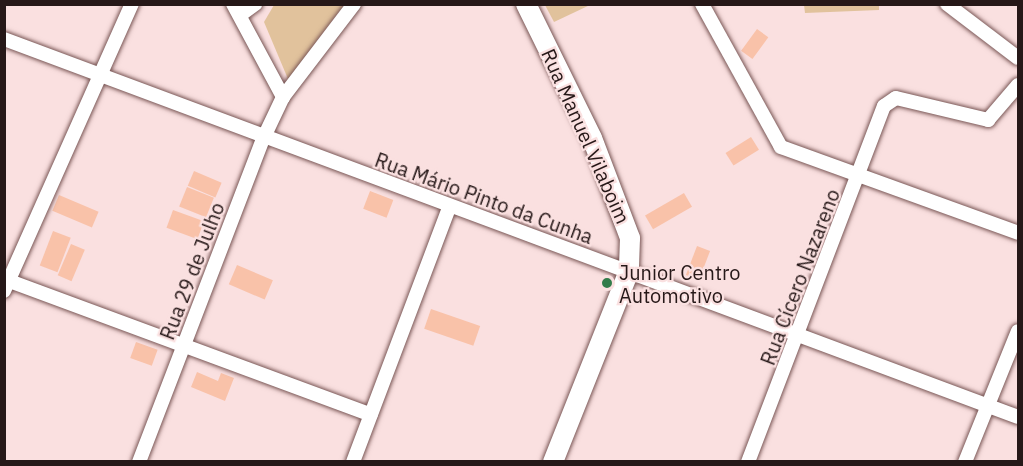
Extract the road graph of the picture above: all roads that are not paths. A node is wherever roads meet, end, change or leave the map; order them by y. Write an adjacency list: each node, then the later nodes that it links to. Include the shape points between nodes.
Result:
1 (132, 4): 10 (street)
2 (255, 4): 7 (street)
3 (354, 4): 12 (street, Rua 29 de Julho)
4 (526, 4): 17 (main road, Rua Manuel Vilaboim, via 623,209)
5 (702, 4): 14 (street, via 774,140 787,151)
6 (947, 4): 9 (street)
7 (236, 10): 12 (street)
8 (4, 39): 10 (street, Rua Mário Pinto da Cunha)
9 (1018, 58)
10 (98, 72): 13 (street, Rua Mário Pinto da Cunha); 18 (street)
11 (1018, 85): 14 (street, Rua Cícero Nazareno, via 988,120 896,98 884,105)
12 (283, 96): 13 (street, Rua 29 de Julho)
13 (264, 136): 15 (street, Rua Mário Pinto da Cunha); 21 (street, Rua 29 de Julho)
14 (860, 177): 16 (street); 20 (street, Rua Cícero Nazareno)
15 (449, 208): 17 (street, Rua Mário Pinto da Cunha); 23 (street)
16 (1018, 234)
17 (629, 271): 20 (street, Rua Mário Pinto da Cunha); 27 (main road)
18 (6, 284): 21 (street)
19 (1018, 331): 22 (street)
20 (800, 332): 22 (street, Rua Mário Pinto da Cunha); 28 (street, Rua Cícero Nazareno)
21 (185, 345): 23 (street); 25 (street, Rua 29 de Julho)
22 (989, 406): 24 (street, Rua Mário Pinto da Cunha); 29 (street)
23 (370, 415): 26 (street)
24 (1018, 417)
25 (139, 462)
26 (353, 462)
27 (553, 462)
28 (748, 462)
29 (965, 462)

